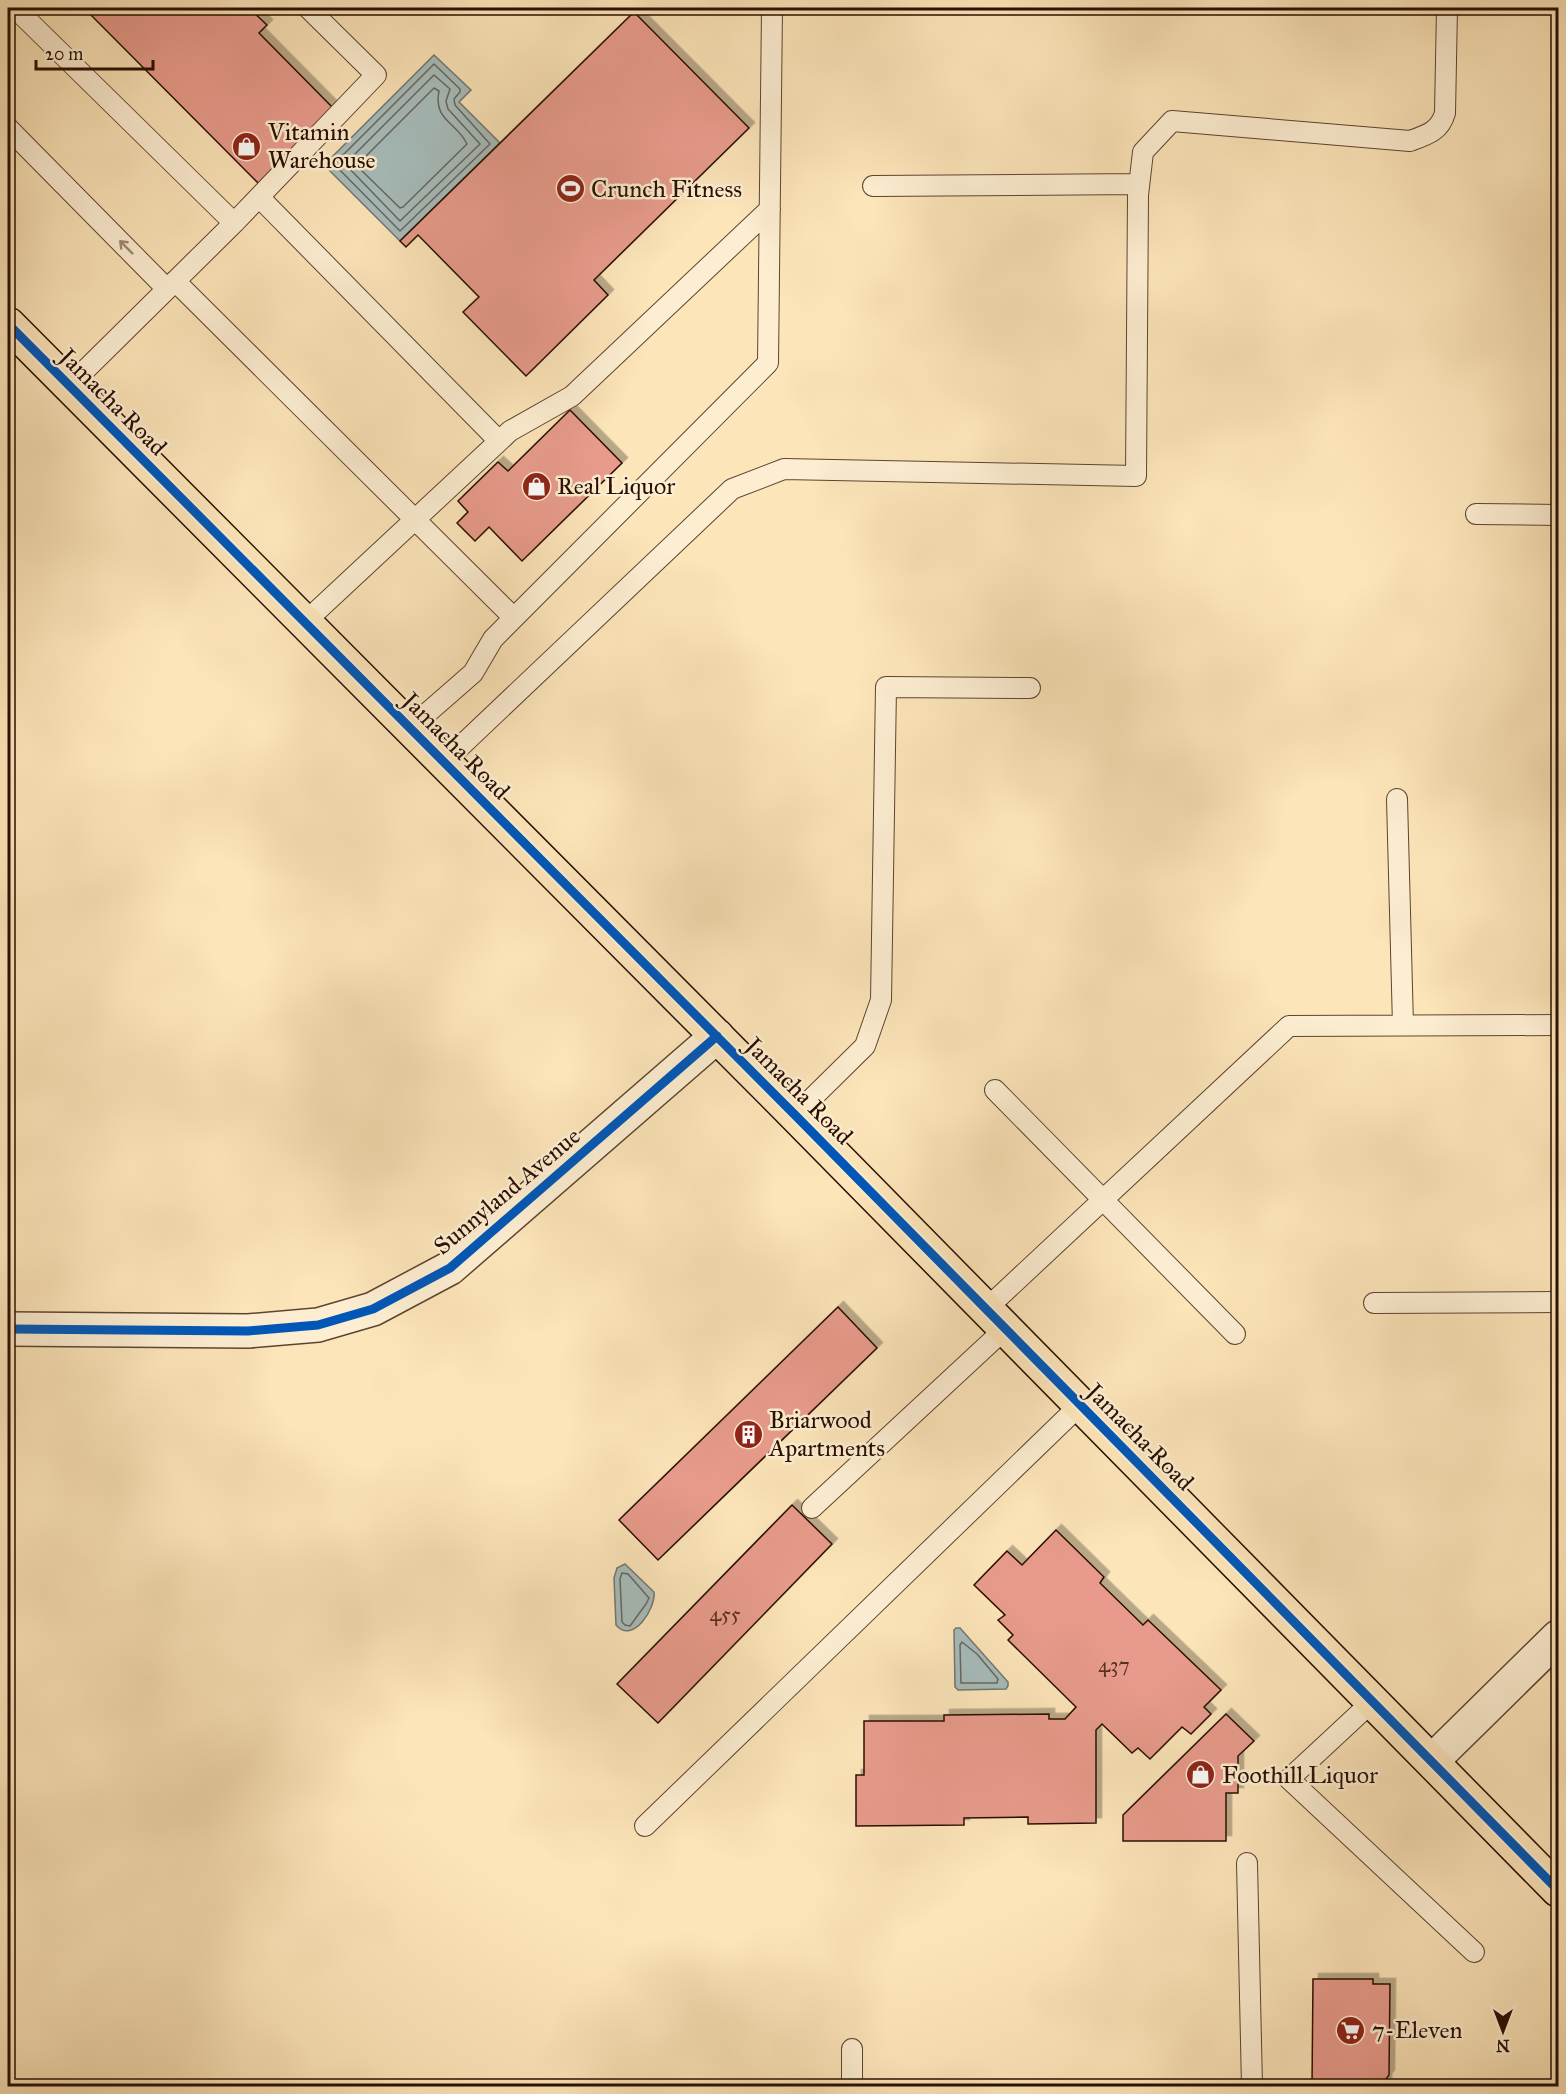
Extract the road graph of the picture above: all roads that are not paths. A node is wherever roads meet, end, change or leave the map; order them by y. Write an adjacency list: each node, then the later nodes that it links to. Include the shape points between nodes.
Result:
1 (15, 8): 10 (lane)
2 (308, 8): 8 (lane, via 376,75)
3 (772, 8): 9 (lane)
4 (1447, 8): 6 (lane, via 1445,113 1442,124 1425,135 1410,141 1172,121 1143,152)
5 (8, 128): 11 (lane, one-way to 5)
6 (1139, 183): 7 (lane); 22 (lane, via 1136,476 784,469 732,489)
7 (873, 186)
8 (259, 196): 10 (lane); 14 (lane)
9 (770, 209): 14 (lane, via 572,396); 18 (lane, via 768,363)
10 (234, 223): 11 (lane)
11 (171, 285): 13 (lane); 17 (lane)
12 (8, 324): 13 (main road, Jamacha Road)
13 (69, 386): 19 (main road, Jamacha Road)
14 (499, 441): 17 (lane)
15 (1476, 514): 16 (lane)
16 (1558, 515)
17 (415, 520): 18 (lane); 19 (lane)
18 (514, 618): 21 (lane, via 493,639 473,673)
19 (304, 622): 21 (main road, Jamacha Road)
20 (1030, 688): 28 (lane, via 886,687 881,1000 865,1046)
21 (410, 728): 22 (main road, Jamacha Road)
22 (444, 762): 26 (main road, Jamacha Road)
23 (1397, 799): 24 (lane)
24 (1403, 1025): 25 (lane); 29 (lane, via 1290,1026)
25 (1558, 1025)
26 (717, 1036): 28 (main road, Jamacha Road); 33 (street, Sunnyland Avenue, via 450,1268 373,1309 318,1325 248,1331)
27 (995, 1090): 29 (lane)
28 (795, 1114): 32 (main road, Jamacha Road)
29 (1102, 1200): 32 (lane); 34 (lane)
30 (1558, 1302): 31 (lane)
31 (1374, 1303)
32 (996, 1318): 35 (main road, Jamacha Road); 36 (lane)
33 (8, 1329)
34 (1235, 1334)
35 (1080, 1404): 38 (main road, Jamacha Road); 40 (lane)
36 (812, 1508)
37 (1558, 1637): 39 (street)
38 (1374, 1701): 39 (main road, Jamacha Road); 43 (lane, via 1290,1779)
39 (1432, 1761): 42 (main road, Jamacha Road)
40 (645, 1826)
41 (1247, 1863): 46 (lane)
42 (1558, 1890)
43 (1474, 1952)
44 (852, 2049): 45 (lane)
45 (852, 2086)
46 (1252, 2086)

